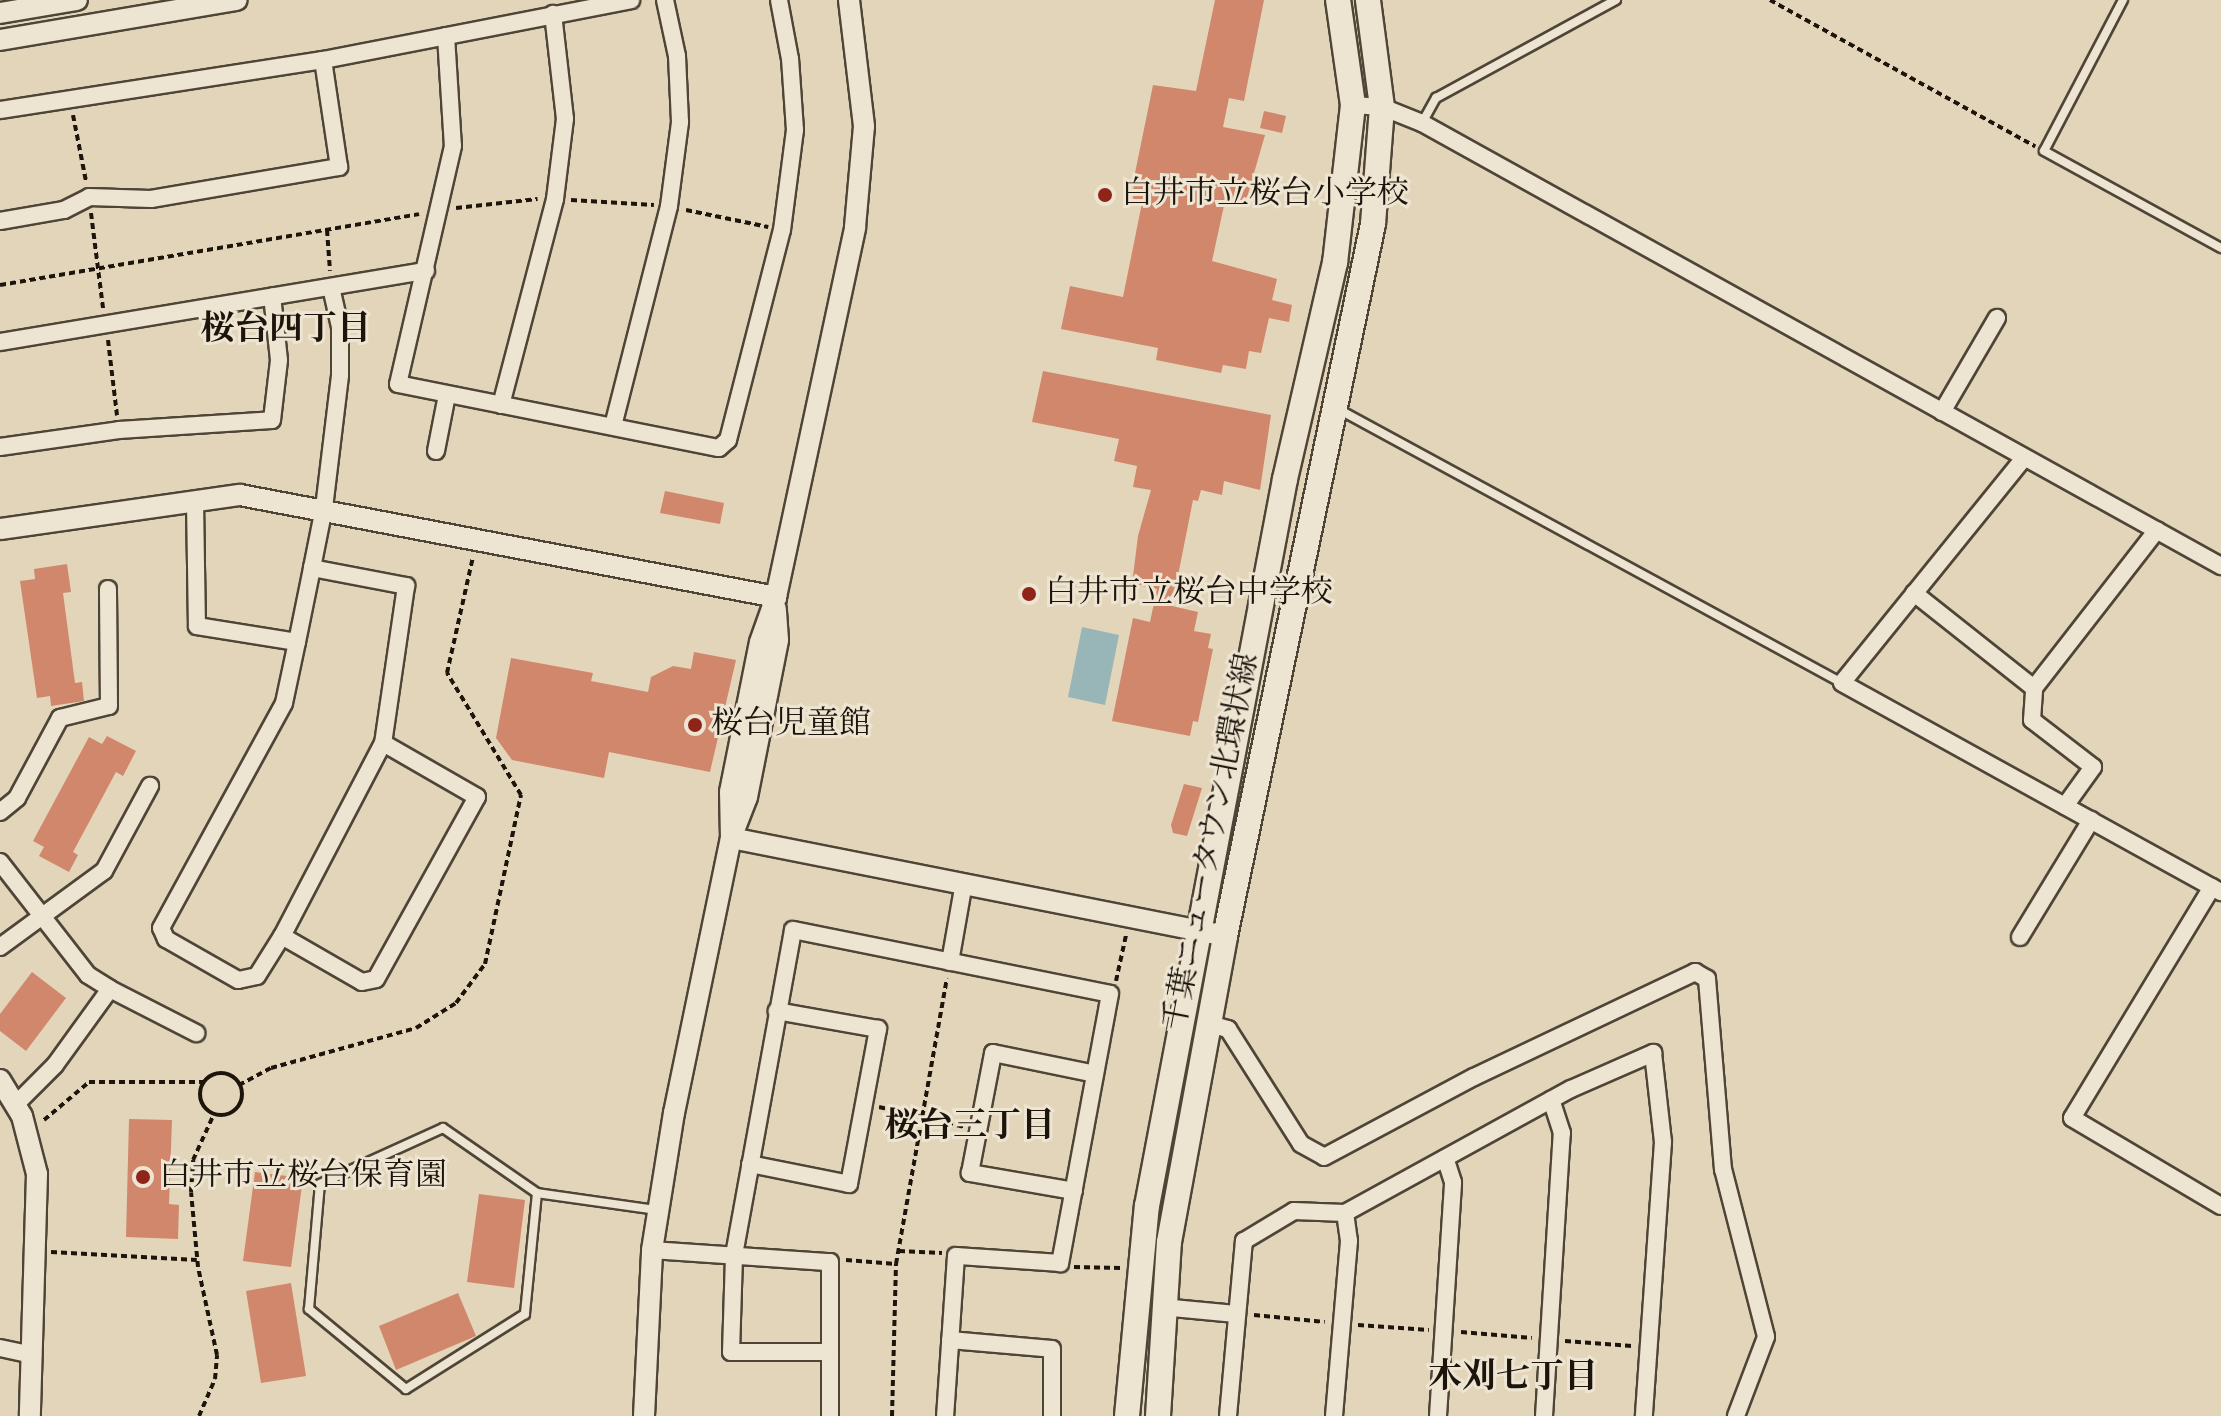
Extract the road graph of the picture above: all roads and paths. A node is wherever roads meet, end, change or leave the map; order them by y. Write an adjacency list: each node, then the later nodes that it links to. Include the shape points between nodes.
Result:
1 (77, 0): 12 (street)
2 (237, 0): 15 (street)
3 (631, 0): 13 (street)
4 (665, 0): 25 (street, via 677,56 680,122)
5 (779, 0): 29 (street, via 795,130)
6 (849, 0): 56 (street, via 862,78 861,181)
7 (1338, 0): 18 (main road, 千葉ニュータウン北環状線)
8 (1368, 0): 19 (main road, 千葉ニュータウン北環状線)
9 (1616, 0): 21 (lane, via 1436,98)
10 (1770, 0): 22 (path)
11 (2123, 0): 22 (lane)
12 (0, 13)
13 (553, 14): 14 (street); 24 (street, via 565,119)
14 (446, 36): 16 (street); 26 (street, via 454,120)
15 (0, 40)
16 (323, 60): 17 (street); 23 (street, via 339,167 151,199)
17 (69, 97): 20 (street); 23 (path)
18 (1353, 105): 19 (street); 70 (main road, 千葉ニュータウン北環状線, via 1335,263 1285,479)
19 (1382, 107): 21 (street); 41 (main road, 千葉ニュータウン北環状線, via 1373,224)
20 (0, 110)
21 (1422, 123): 42 (street)
22 (2044, 151): 30 (lane)
23 (89, 197): 27 (street, via 64,210); 31 (path)
24 (555, 199): 25 (path); 26 (path, via 503,200); 40 (street)
25 (669, 206): 29 (path); 43 (street)
26 (442, 210): 28 (path); 32 (street)
27 (0, 221)
28 (327, 230): 31 (path); 34 (path)
29 (782, 230): 43 (street, via 728,440 719,448)
30 (2221, 248)
31 (98, 269): 33 (path); 37 (path)
32 (426, 271): 34 (street); 39 (street, via 398,384)
33 (0, 285)
34 (331, 287): 35 (street); 49 (street, via 340,327 340,375)
35 (272, 296): 37 (street); 44 (street, via 279,360 272,420)
36 (1997, 318): 42 (street)
37 (106, 326): 38 (street); 44 (path)
38 (0, 342)
39 (447, 395): 40 (street); 46 (street)
40 (501, 405): 43 (street)
41 (1334, 407): 58 (lane); 73 (main road, 千葉ニュータウン北環状線)
42 (1942, 412): 47 (street)
43 (613, 426)
44 (119, 430): 45 (street)
45 (0, 447)
46 (436, 451)
47 (2024, 458): 51 (street); 55 (street)
48 (195, 501): 49 (street, via 240,495); 50 (street); 57 (street, via 197,626)
49 (324, 508): 53 (street); 56 (street)
50 (0, 529)
51 (2157, 530): 52 (street); 59 (street)
52 (2221, 566)
53 (312, 568): 57 (street); 60 (street, via 406,586)
54 (108, 589): 63 (street, via 109,706 60,718 17,798)
55 (1914, 593): 58 (street); 59 (street)
56 (776, 597): 65 (street, via 778,640 747,797)
57 (297, 642): 72 (street, via 284,703 161,928 166,939 238,980 257,976)
58 (1842, 683): 62 (street)
59 (2034, 688): 62 (street, via 2032,720 2093,767)
60 (383, 743): 72 (street); 72 (street, via 477,797 376,979 362,982)
61 (150, 786): 69 (street, via 104,871)
62 (2065, 806): 64 (street)
63 (0, 812)
64 (2091, 820): 68 (street); 74 (street)
65 (731, 838): 67 (street); 96 (street)
66 (0, 862): 69 (street)
67 (964, 883): 70 (street); 76 (street)
68 (2216, 889): 95 (street, via 2072,1118)
69 (42, 916): 75 (street); 77 (street, via 88,975)
70 (1198, 931): 73 (street); 121 (main road, 千葉ニュータウン北環状線, via 1147,1206)
71 (1126, 932): 78 (path)
72 (282, 936)
73 (1225, 936): 80 (main road, 千葉ニュータウン北環状線)
74 (2020, 937)
75 (0, 947)
76 (950, 962): 78 (street); 79 (street, via 793,930); 88 (path)
77 (110, 989): 81 (street); 84 (street, via 55,1065)
78 (1110, 994): 82 (street)
79 (777, 1011): 86 (street, via 878,1029); 92 (street)
80 (1210, 1024): 108 (main road, 千葉ニュータウン北環状線); 128 (street, via 1228,1029 1301,1144 1324,1157 1474,1077 1695,972 1707,979 1723,1169 1766,1337)
81 (196, 1033)
82 (1095, 1074): 89 (street, via 993,1053); 93 (street)
83 (203, 1082): 87 (path, via 200,1100); 87 (path, via 211,1075 230,1075 242,1092 235,1110); 90 (path, via 89,1082)
84 (5, 1093): 90 (street)
85 (1551, 1100): 91 (street); 126 (street, via 1562,1133); 127 (street, via 1653,1053 1663,1142)
86 (864, 1104): 88 (path); 92 (street, via 849,1184)
87 (214, 1114): 103 (path, via 193,1160)
88 (922, 1117): 89 (path); 100 (path)
89 (978, 1130): 93 (street, via 970,1173)
90 (27, 1135): 99 (street, via 37,1174)
91 (1445, 1158): 97 (street); 125 (street, via 1453,1182)
92 (750, 1164): 101 (street)
93 (1074, 1191): 105 (street)
94 (537, 1193): 94 (lane, via 443,1128 320,1184 309,1309 406,1389 525,1314); 96 (lane)
95 (2221, 1206)
96 (658, 1210): 98 (street)
97 (1345, 1213): 109 (street, via 1294,1211 1244,1241); 124 (street, via 1349,1241)
98 (652, 1250): 101 (street); 116 (street)
99 (34, 1251): 103 (path); 113 (street)
100 (898, 1251): 102 (path); 106 (path)
101 (734, 1255): 104 (street); 112 (street, via 731,1352)
102 (956, 1256): 105 (street); 110 (street)
103 (197, 1260): 115 (path, via 217,1355 215,1379)
104 (830, 1262): 106 (path); 112 (street)
105 (1060, 1263): 107 (path)
106 (896, 1264): 118 (path)
107 (1123, 1268)
108 (1162, 1307): 109 (street); 122 (main road, 千葉ニュータウン北環状線)
109 (1236, 1314): 123 (street)
110 (950, 1340): 119 (street); 120 (street, via 1052,1349)
111 (0, 1348): 113 (street)
112 (830, 1352): 117 (street)
113 (33, 1355): 114 (street)
114 (30, 1416)
115 (199, 1416)
116 (644, 1416)
117 (830, 1416)
118 (892, 1416)
119 (945, 1416)
120 (1052, 1416)
121 (1127, 1416)
122 (1158, 1416)
123 (1228, 1416)
124 (1334, 1416)
125 (1438, 1416)
126 (1544, 1416)
127 (1644, 1416)
128 (1736, 1416)

